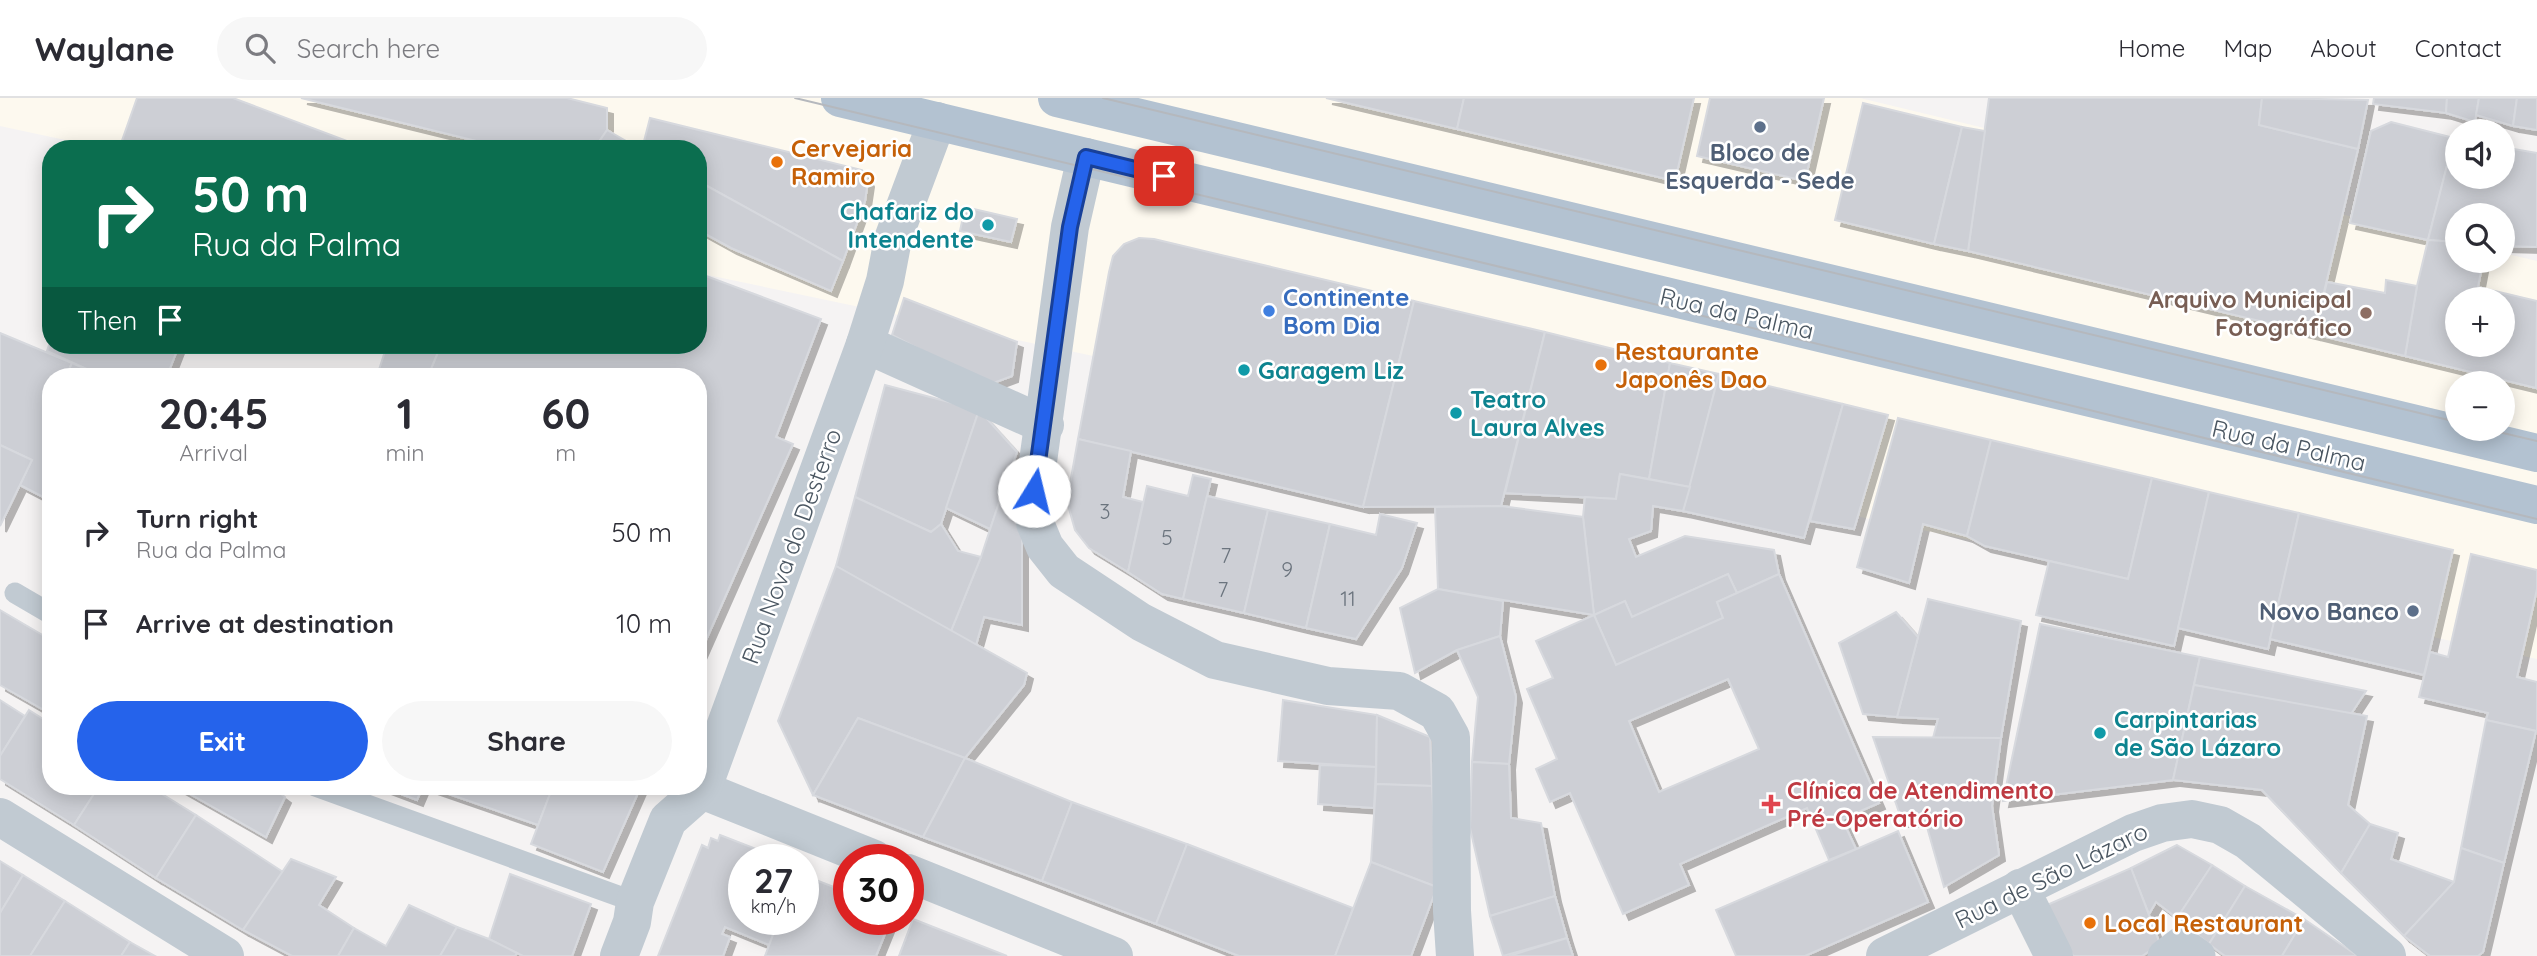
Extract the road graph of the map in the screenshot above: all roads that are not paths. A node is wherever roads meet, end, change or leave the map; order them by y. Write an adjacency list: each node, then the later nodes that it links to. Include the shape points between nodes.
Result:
1 (840, 98): 4 (main road, Rua da Palma)
2 (1057, 98): 3 (main road, Rua da Palma)
3 (1099, 103): 5 (main road); 8 (main road, Rua da Palma)
4 (937, 121): 5 (main road, Rua da Palma); 6 (street, Rua Nova do Desterro, via 893,239)
5 (1086, 157): 7 (street, via 1070,227); 9 (main road, Rua da Palma)
6 (865, 344): 7 (street); 12 (street, Rua Nova do Desterro)
7 (1045, 425): 24 (street, via 1034,491 1035,523 1063,571 1141,622 1215,660 1328,686 1399,691 1437,712 1451,737)
8 (2537, 453)
9 (2537, 505)
10 (15, 593): 11 (lane)
11 (42, 609)
12 (707, 776)
13 (707, 792): 17 (street)
14 (340, 795): 20 (lane)
15 (696, 795): 20 (street, Rua Nova do Desterro, via 668,820)
16 (0, 817): 21 (street)
17 (837, 844)
18 (924, 879): 23 (street)
19 (2020, 888): 25 (street, Rua de São Lázaro); 26 (street); 29 (street, Rua de São Lázaro, via 2150,826 2208,821 2248,841)
20 (635, 902): 22 (street, Rua Nova do Desterro)
21 (225, 956)
22 (619, 956)
23 (1114, 956)
24 (1455, 956)
25 (1885, 956)
26 (2054, 956)
27 (2164, 956): 28 (street, via 2181,943)
28 (2199, 956)
29 (2387, 956)

